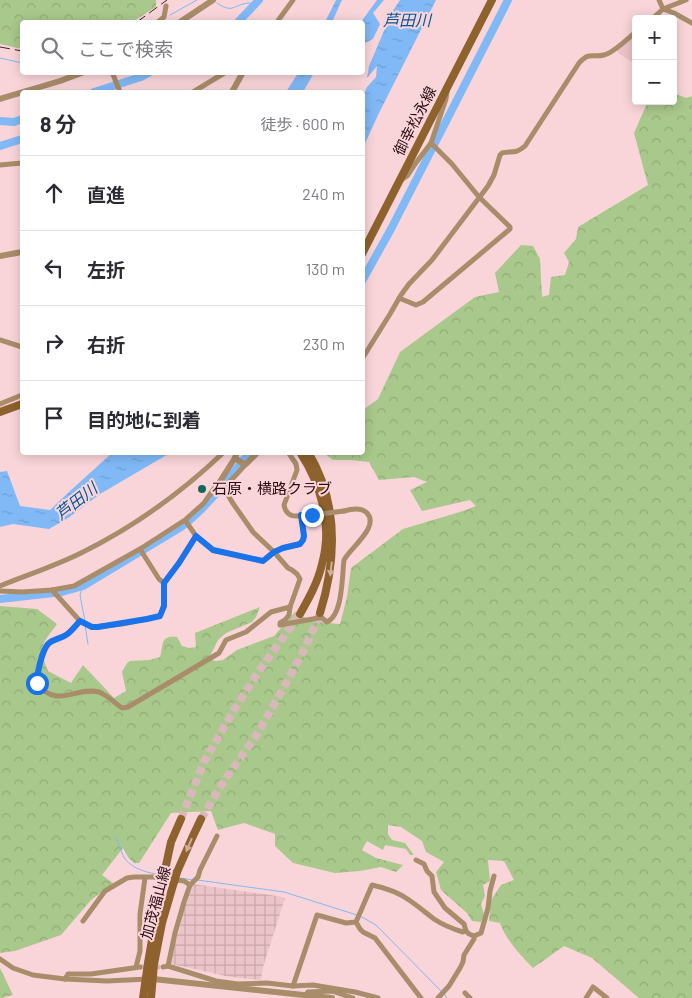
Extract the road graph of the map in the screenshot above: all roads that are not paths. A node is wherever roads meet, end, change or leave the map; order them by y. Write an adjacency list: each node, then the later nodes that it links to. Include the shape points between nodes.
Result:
1 (213, 0): 10 (street)
2 (293, 0): 11 (street)
3 (492, 0): 18 (main road, 御幸松永線)
4 (658, 0): 7 (street)
5 (686, 0): 7 (street)
6 (166, 6): 9 (street)
7 (663, 9): 8 (street); 12 (street)
8 (656, 15)
9 (160, 20)
10 (183, 20)
11 (278, 20)
12 (692, 23)
13 (632, 35): 29 (street, via 604,56 582,59 525,146 520,151 500,155 494,175)
14 (76, 75): 19 (street)
15 (113, 75): 20 (street)
16 (221, 75): 21 (street)
17 (241, 75): 22 (street)
18 (448, 88): 25 (street); 28 (main road, 御幸松永線)
19 (30, 90)
20 (119, 90)
21 (196, 90)
22 (233, 90)
23 (20, 93): 24 (street)
24 (0, 99)
25 (433, 145): 28 (street); 29 (street)
26 (20, 163): 27 (street)
27 (0, 165)
28 (400, 180): 30 (main road, 御幸松永線)
29 (479, 197): 33 (street); 33 (street, via 510,227 509,231 424,302 416,305)
30 (365, 248)
31 (20, 252): 32 (street)
32 (0, 256)
33 (399, 298): 36 (street)
34 (0, 340): 35 (street)
35 (20, 346)
36 (365, 354)
37 (20, 396): 39 (street)
38 (20, 404): 39 (main road)
39 (1, 409)
40 (221, 455): 53 (street, via 171,498 126,529 79,554)
41 (236, 455): 45 (street, via 242,464); 46 (street)
42 (255, 455): 45 (street)
43 (290, 455): 47 (street, via 296,470 284,505 291,516)
44 (305, 455): 57 (main road, one-way to 57, via 323,483 332,522 330,573); 58 (main road, via 322,499 326,542 318,578)
45 (246, 464): 46 (street)
46 (222, 486): 48 (street, via 213,490); 51 (street, via 253,532)
47 (301, 515): 51 (street, via 303,540 300,544); 56 (street, bridge, via 360,509 365,511 370,524 366,534 344,560 339,604 331,620 327,622 318,618 280,625 289,615)
48 (186, 522): 49 (street); 50 (street)
49 (196, 536): 51 (street, via 213,550 263,561); 52 (street)
50 (140, 549): 52 (street); 54 (street, via 74,586)
51 (274, 552): 56 (street, via 300,579)
52 (164, 583): 59 (street, via 164,606 160,616 98,627)
53 (0, 586)
54 (52, 590): 55 (street); 59 (street)
55 (0, 591)
56 (290, 607): 59 (street, via 271,612 246,632 226,640 219,653 122,708 101,693 90,691 57,696 49,694 37,683 47,644)
57 (320, 613)
58 (300, 614)
59 (83, 622)
60 (181, 819): 72 (main road, 加茂福山線, bridge, via 171,842 162,882)
61 (201, 819): 72 (main road, 加茂福山線, one-way to 72, bridge, via 177,872)
62 (217, 836): 66 (street, via 198,876)
63 (416, 860): 69 (street, via 424,864 432,876 434,892 445,908 464,924)
64 (494, 876): 70 (street, via 481,933)
65 (145, 878): 66 (street, via 184,880); 68 (street, via 127,878 105,891); 73 (street, via 138,967 68,974)
66 (190, 885): 74 (street, via 165,966)
67 (357, 920): 69 (street, via 372,885 394,891 453,929); 75 (street, via 346,923 317,915); 82 (street, via 360,929 375,938)
68 (83, 921)
69 (466, 930): 70 (street)
70 (474, 936): 78 (street, via 460,968)
71 (0, 959): 73 (street, via 33,975)
72 (149, 979): 73 (street); 74 (street); 79 (main road, 加茂福山線)
73 (65, 980)
74 (227, 985): 75 (street, via 267,983); 76 (street, via 306,995)
75 (293, 986): 76 (street, via 313,985)
76 (332, 992): 80 (street); 81 (street, via 355,992)
77 (465, 993): 83 (street)
78 (441, 994)
79 (147, 995)
80 (353, 998)
81 (378, 998)
82 (421, 998)
83 (470, 998)
84 (586, 998): 85 (street, via 593,987)
85 (607, 998)

